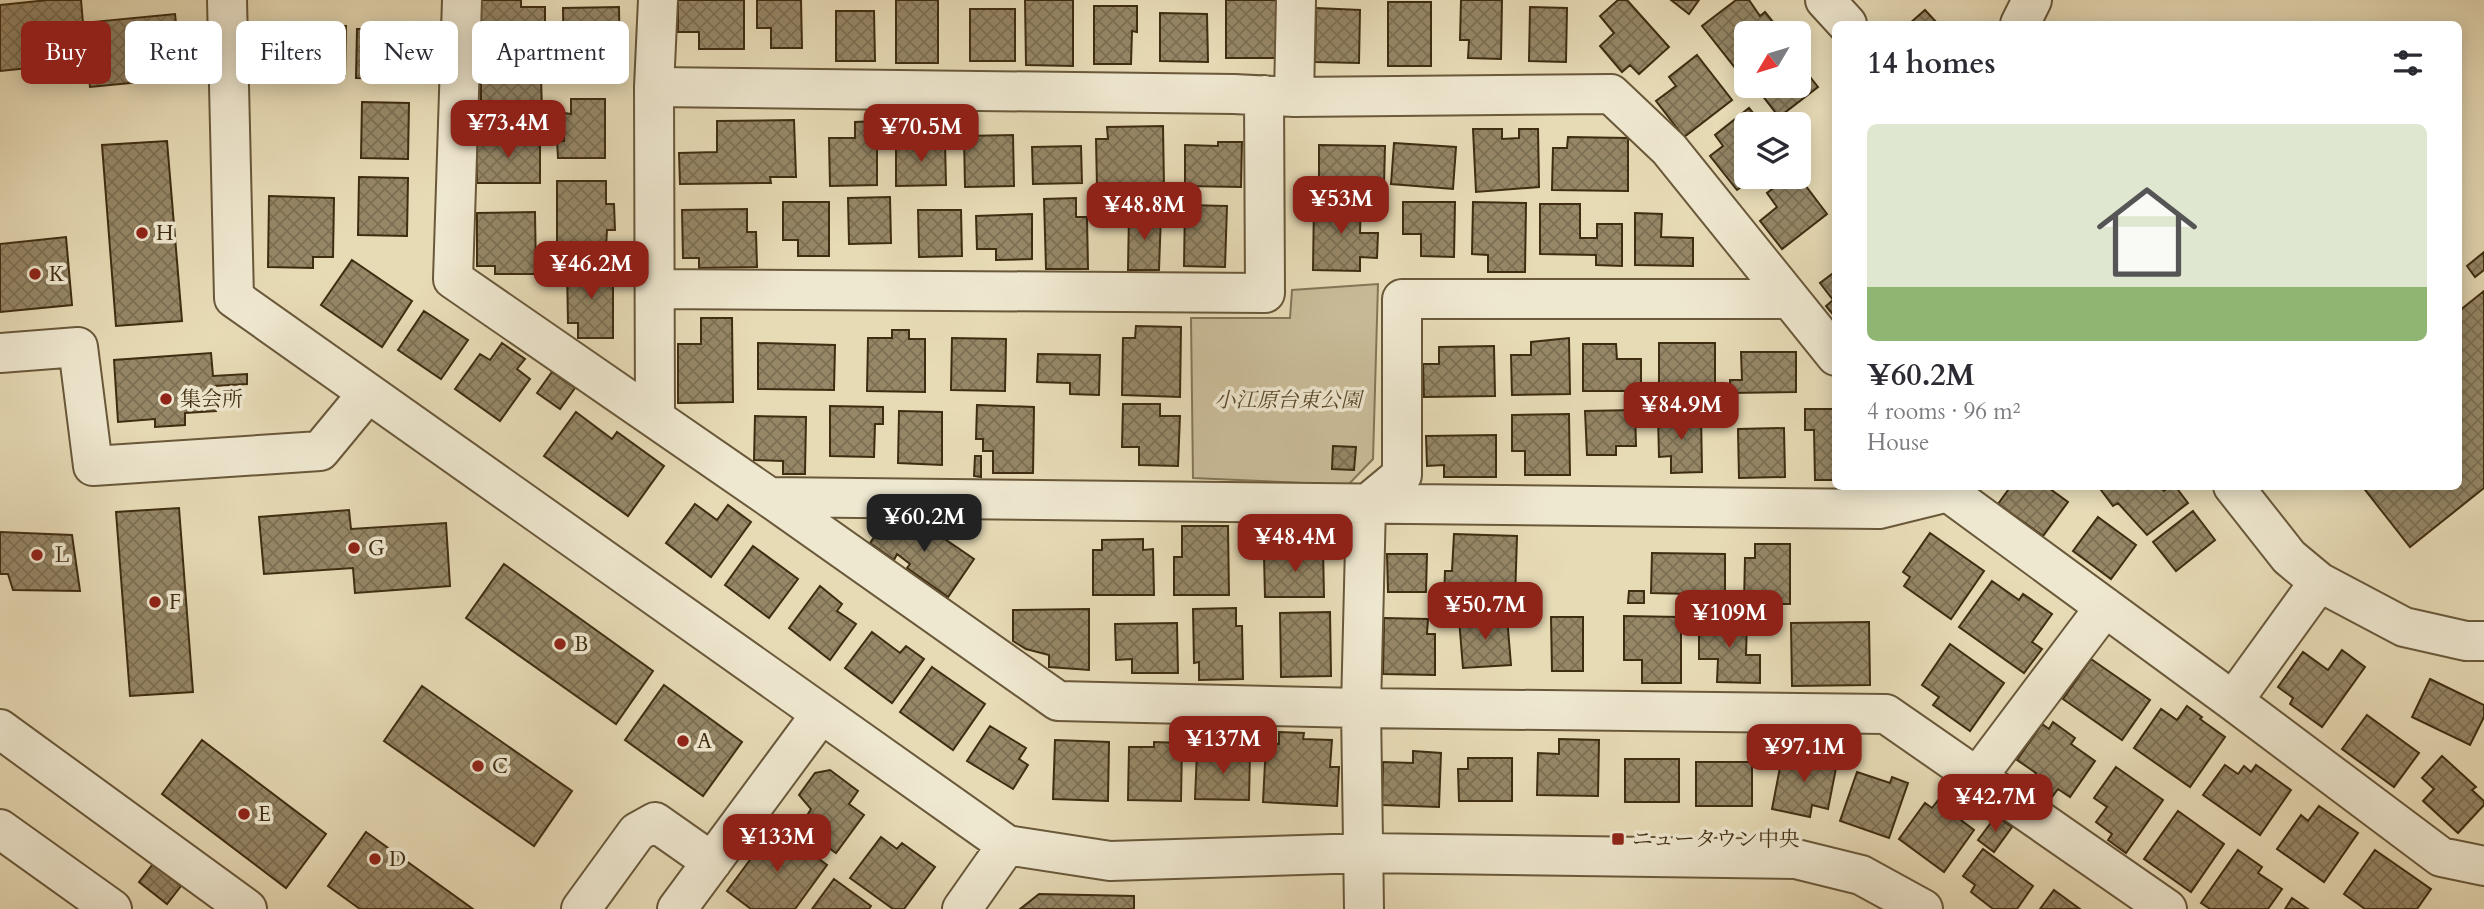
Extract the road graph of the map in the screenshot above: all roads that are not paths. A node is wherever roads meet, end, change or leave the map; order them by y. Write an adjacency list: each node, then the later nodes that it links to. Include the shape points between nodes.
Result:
1 (227, 0): 15 (street, via 233,299)
2 (462, 0): 16 (street, via 453,279)
3 (658, 0): 9 (street)
4 (1296, 0): 10 (street)
5 (1825, 0): 7 (street)
6 (2032, 0): 8 (street)
7 (1844, 21)
8 (2022, 21)
9 (654, 88): 10 (street); 11 (street)
10 (1279, 96): 11 (street, via 1265,293); 12 (street, via 1611,94 1670,149)
11 (656, 289): 16 (street)
12 (1789, 299): 13 (street); 21 (street, via 1402,299 1402,475)
13 (1832, 351)
14 (0, 353): 15 (street, via 78,347 93,466 320,452)
15 (368, 393): 27 (street)
16 (655, 417): 20 (street)
17 (1942, 490): 21 (street, via 1879,509)
18 (1946, 490): 23 (street)
19 (2236, 490): 22 (street, via 2289,557)
20 (769, 497): 21 (street); 26 (street, via 1058,701)
21 (1366, 505): 26 (street)
22 (2319, 582): 24 (street, via 2404,627); 25 (street)
23 (2105, 607): 25 (street); 29 (street)
24 (2484, 641)
25 (2233, 701): 34 (street, via 2441,857)
26 (1361, 708): 29 (street, via 1886,713); 32 (street)
27 (821, 714): 31 (street); 33 (street)
28 (0, 729): 35 (street)
29 (1978, 776): 42 (street)
30 (0, 829): 36 (street)
31 (1007, 845): 32 (street, via 1110,861); 39 (street)
32 (1364, 853): 40 (street); 41 (street, via 1796,859 1861,875)
33 (712, 862): 37 (street, via 655,822 637,832); 38 (street)
34 (2484, 866)
35 (229, 904)
36 (112, 909)
37 (581, 909)
38 (677, 909)
39 (962, 909)
40 (1364, 909)
41 (1923, 909)
42 (2167, 909)

